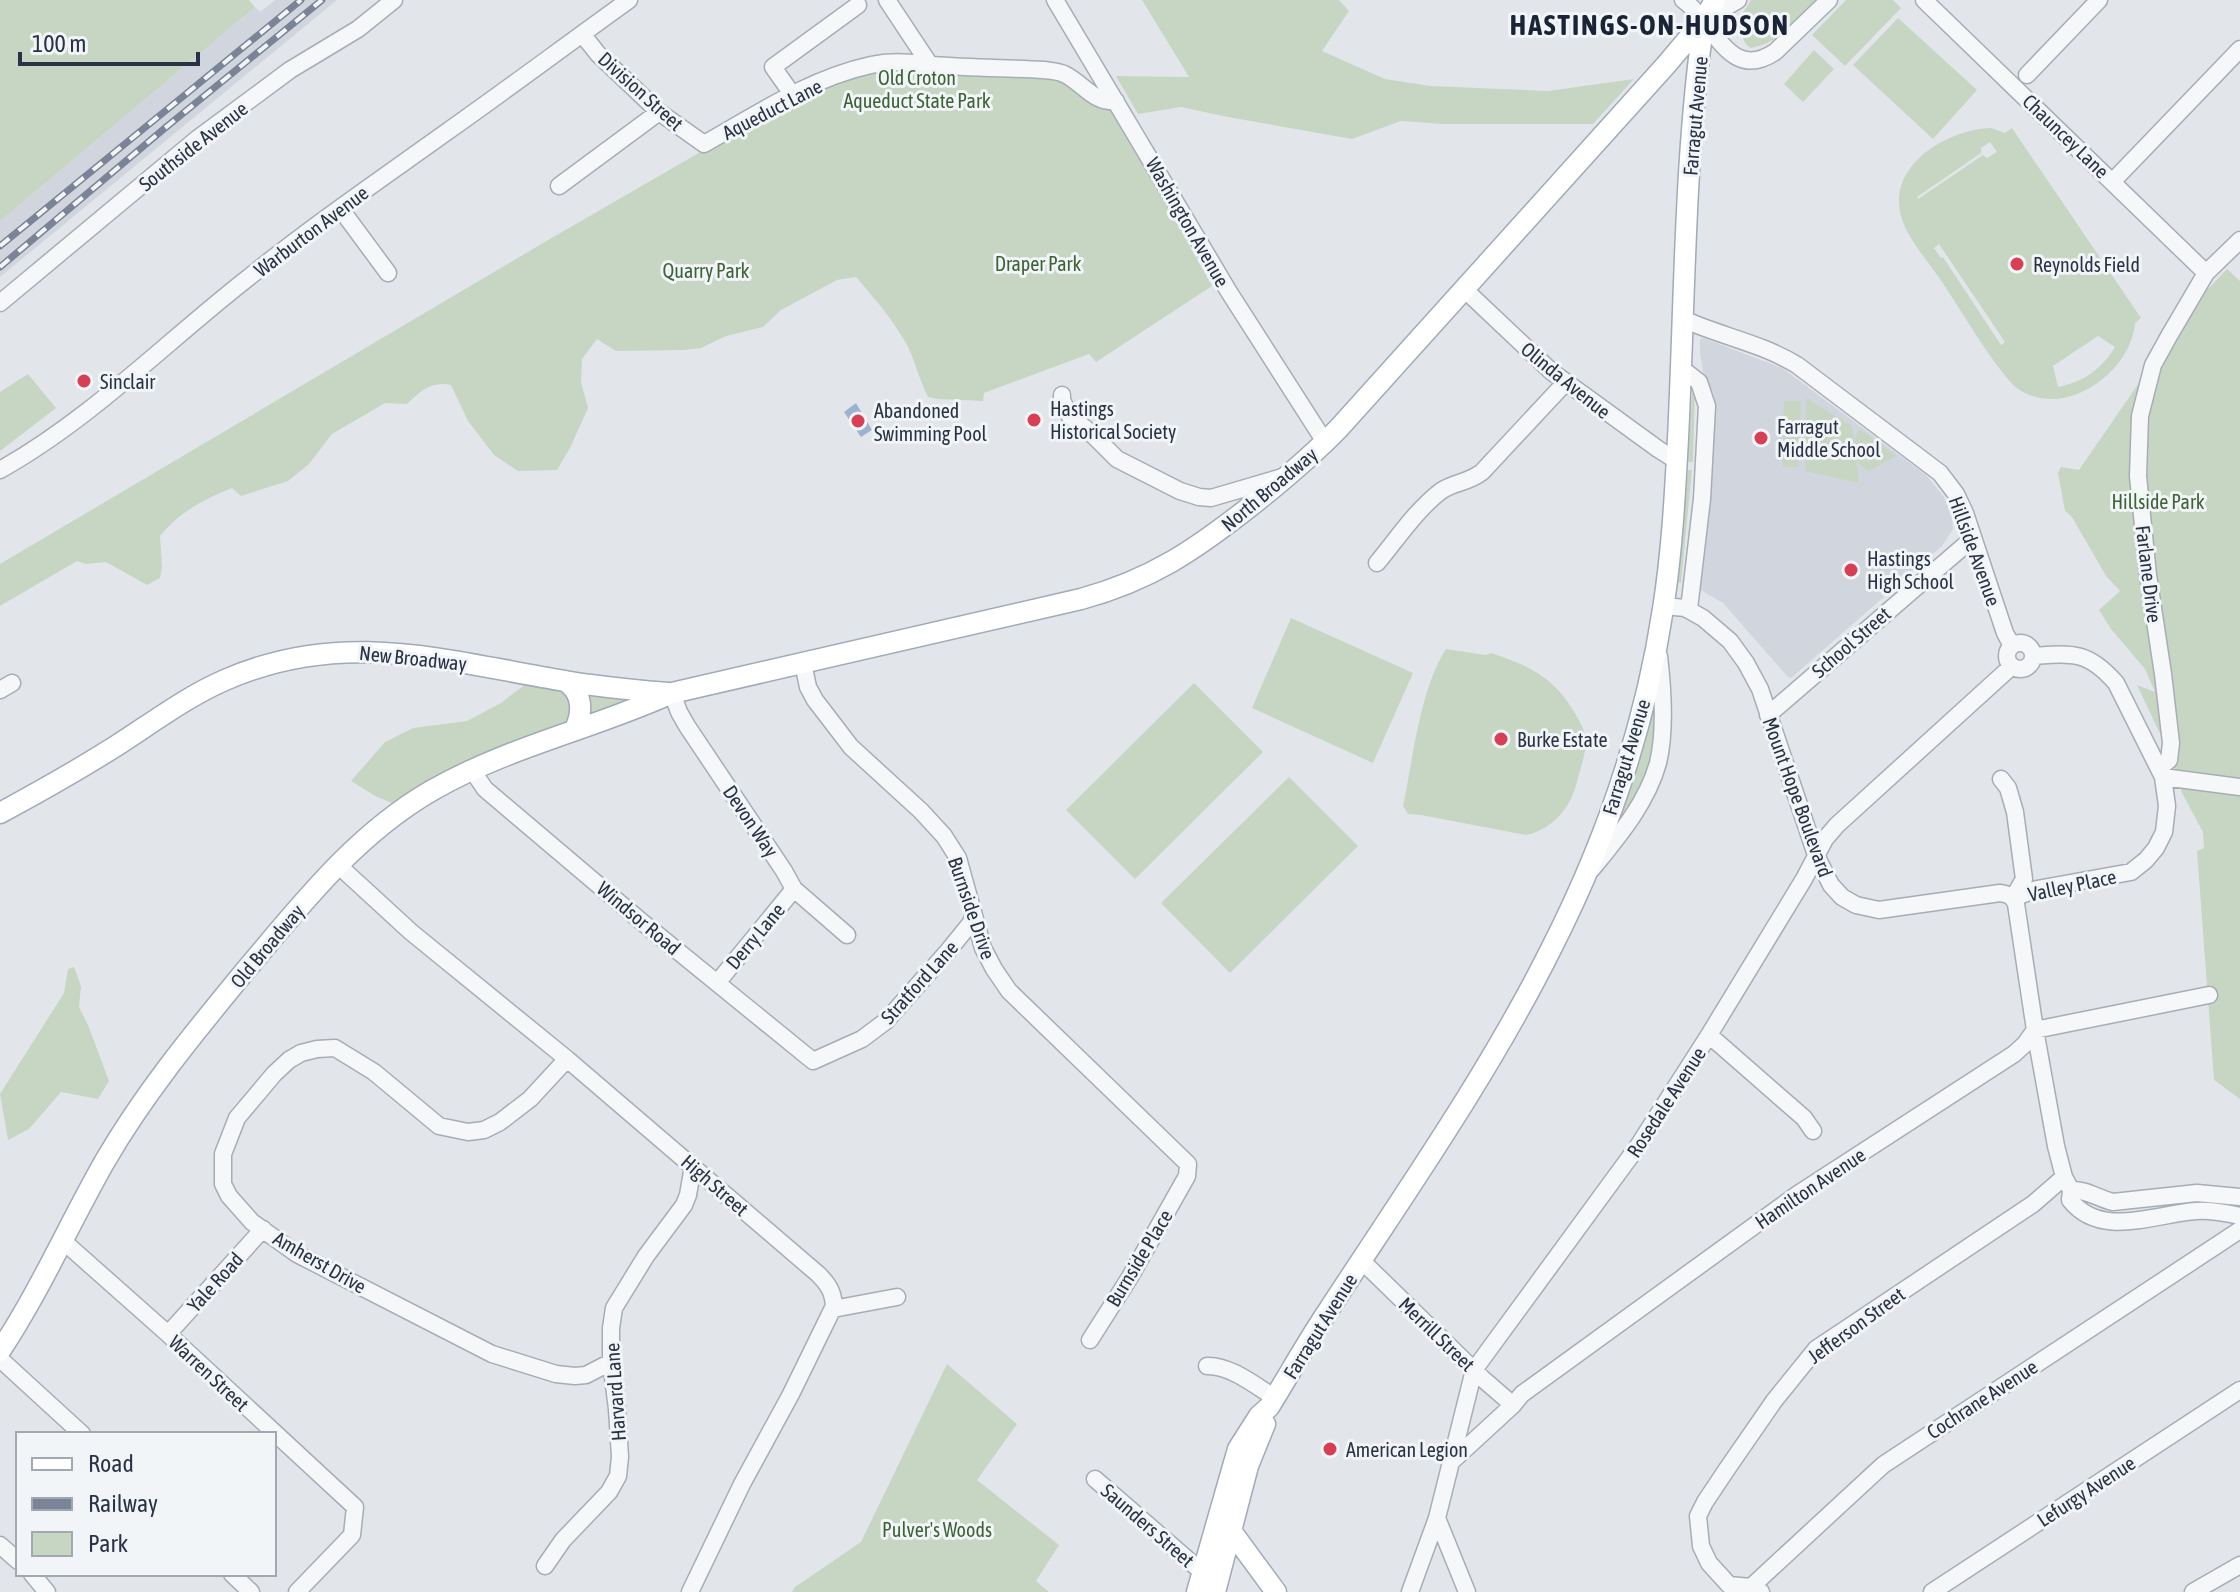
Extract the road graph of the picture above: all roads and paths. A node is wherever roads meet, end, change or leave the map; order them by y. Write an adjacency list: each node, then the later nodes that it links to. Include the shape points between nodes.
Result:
1 (394, 0): 28 (street, Southside Avenue, via 197,139)
2 (629, 0): 13 (street, Warburton Avenue)
3 (887, 0): 15 (street)
4 (1055, 0): 18 (street, Washington Avenue)
5 (1683, 0): 12 (street)
6 (1715, 0): 12 (main road)
7 (1738, 0): 12 (street)
8 (1829, 0): 12 (street, via 1775,52 1758,60 1733,56)
9 (1924, 0): 21 (street, Chauncey Lane)
10 (2099, 0): 16 (street)
11 (858, 5): 17 (street, via 773,67)
12 (1704, 20): 27 (main road, North Broadway); 29 (main road, Farragut Avenue, via 1692,118)
13 (582, 34): 19 (street, Division Street); 23 (street, Warburton Avenue)
14 (2240, 49): 21 (street)
15 (930, 65): 17 (street, Aqueduct Lane, via 872,65); 18 (street, Aqueduct Lane, via 1058,72 1106,102)
16 (2027, 75)
17 (792, 94): 20 (street, Aqueduct Lane)
18 (1116, 101): 33 (street, Washington Avenue)
19 (659, 112): 20 (street, Division Street); 22 (street)
20 (704, 144)
21 (2112, 182): 26 (street, Chauncey Lane)
22 (559, 186)
23 (340, 208): 25 (street); 35 (street, Warburton Avenue, via 98,404)
24 (2240, 240): 26 (street, Farlane Drive)
25 (388, 273)
26 (2206, 273): 51 (street, Farlane Drive, via 2153,365 2140,416 2138,476 2171,743)
27 (1463, 288): 31 (street, Olinda Avenue); 33 (main road, North Broadway)
28 (0, 303)
29 (1683, 319): 30 (main road, Farragut Avenue); 37 (street, Hillside Avenue, via 1778,353 1931,466 1956,494)
30 (1681, 368): 34 (main road, Farragut Avenue); 40 (street, via 1699,382 1707,406)
31 (1565, 383): 34 (street, Olinda Avenue); 38 (street, via 1482,472 1429,502)
32 (1062, 395): 36 (street, via 1069,415 1117,459 1180,491 1211,498)
33 (1325, 442): 36 (main road, North Broadway)
34 (1677, 461): 39 (main road, Farragut Avenue)
35 (0, 470)
36 (1287, 476): 44 (main road, North Broadway, via 1199,546 1127,584 1066,603)
37 (1972, 539): 42 (street, Hillside Avenue); 48 (street, School Street)
38 (1377, 563)
39 (1664, 606): 40 (street, Mount Hope Boulevard); 41 (main road, Farragut Avenue)
40 (1689, 609): 48 (street, Mount Hope Boulevard, via 1739,652)
41 (1657, 641): 58 (main road, Farragut Avenue, via 1619,786); 58 (street, via 1662,741 1656,769 1616,841)
42 (2012, 646): 43 (street, via 2028,646); 45 (street)
43 (2033, 656): 45 (street, via 2028,667); 51 (street, via 2085,656 2107,672)
44 (803, 663): 47 (main road, North Broadway); 61 (street, Burnside Drive, via 815,700 851,747 944,836 958,858)
45 (2012, 666): 55 (street, Rosedale Avenue, via 1837,825)
46 (565, 681): 47 (main road, New Broadway); 49 (main road, via 580,702); 54 (main road, New Broadway, via 398,653 353,651 287,660 197,694)
47 (672, 693): 49 (main road, Old Broadway); 59 (street, Devon Way, via 687,726)
48 (1768, 715): 55 (street, Mount Hope Boulevard)
49 (575, 729): 50 (main road, Old Broadway)
50 (472, 770): 56 (main road, Old Broadway, via 399,811); 63 (street, Windsor Road, via 485,789)
51 (2161, 772): 53 (street); 57 (street, Farlane Drive, via 2167,806 2164,832 2156,848)
52 (2001, 779): 60 (street, via 2015,812 2024,879)
53 (2240, 787)
54 (0, 813)
55 (1816, 855): 60 (street, Mount Hope Boulevard, via 1836,891 1866,909 2000,893); 66 (street, Rosedale Avenue)
56 (338, 865): 67 (street, High Street); 77 (main road, Old Broadway, via 165,1070 116,1143)
57 (2131, 872): 60 (street, Valley Place)
58 (1581, 883): 78 (main road, Farragut Avenue, via 1509,1027)
59 (794, 889): 62 (street, Devon Way); 63 (street, Derry Lane)
60 (2013, 898): 65 (street)
61 (974, 916): 68 (street, Stratford Lane, via 886,1021 862,1039); 71 (street, Burnside Drive, via 983,948 1009,991 1188,1164)
62 (847, 935)
63 (717, 983): 68 (street, Windsor Road)
64 (2209, 995): 65 (street)
65 (2035, 1030): 72 (street); 90 (street, Hamilton Avenue, via 2014,1054 1798,1194)
66 (1709, 1035): 69 (street); 87 (street, Rosedale Avenue, via 1638,1146)
67 (567, 1059): 70 (street, High Street); 75 (street, Amherst Drive, via 500,1122 468,1132 439,1126 374,1072 335,1048 301,1053 274,1074 237,1118 223,1154 223,1184 229,1196)
68 (813, 1061)
69 (1813, 1131)
70 (693, 1166): 80 (street, High Street, via 818,1274 830,1287); 85 (street, Harvard Lane, via 684,1205 614,1308)
71 (1187, 1176): 82 (street, Burnside Place)
72 (2068, 1183): 73 (street, via 2113,1202 2197,1193); 74 (street, via 2078,1211 2110,1223 2197,1211); 106 (street, Jefferson Street, via 1816,1349 1790,1379 1698,1516 1709,1563 1729,1585)
73 (2240, 1197)
74 (2240, 1216)
75 (263, 1229): 81 (street, Yale Road); 85 (street, Amherst Drive, via 297,1254 492,1354 575,1376)
76 (2240, 1230): 106 (street, Cochrane Avenue, via 1883,1465)
77 (62, 1240): 81 (street, Warren Street); 83 (main road, Old Broadway)
78 (1362, 1261): 87 (street, Merrill Street); 89 (main road, Farragut Avenue)
79 (897, 1297): 80 (street)
80 (833, 1309): 110 (street)
81 (168, 1334): 92 (street, Warren Street)
82 (1090, 1340)
83 (0, 1351)
84 (0, 1359): 91 (street)
85 (611, 1362): 101 (street, Harvard Lane, via 618,1476)
86 (1207, 1366): 89 (street, via 1248,1381)
87 (1474, 1370): 90 (street, Merrill Street); 94 (street, Rosedale Avenue)
88 (2240, 1390): 114 (street, Lefurgy Avenue)
89 (1272, 1402): 97 (main road, Farragut Avenue, via 1238,1449)
90 (1513, 1405): 94 (street, Hamilton Avenue)
91 (80, 1432)
92 (274, 1432)
93 (276, 1434): 109 (street, Warren Street, via 355,1507 352,1535)
94 (1450, 1462): 96 (street, Rosedale Avenue)
95 (1095, 1479): 105 (street, Saunders Street)
96 (1437, 1518): 112 (street, Rosedale Avenue); 113 (street)
97 (1224, 1522): 102 (main road); 105 (main road, Farragut Avenue)
98 (0, 1545): 99 (street)
99 (16, 1559)
100 (2240, 1565): 115 (street)
101 (545, 1566)
102 (1261, 1571): 105 (main road, via 1239,1567); 111 (main road)
103 (34, 1576): 107 (street)
104 (234, 1576): 108 (street)
105 (1208, 1583)
106 (1751, 1590)
107 (47, 1592)
108 (251, 1592)
109 (297, 1592)
110 (690, 1592)
111 (1276, 1592)
112 (1410, 1592)
113 (1467, 1592)
114 (1932, 1592)
115 (2193, 1592)

